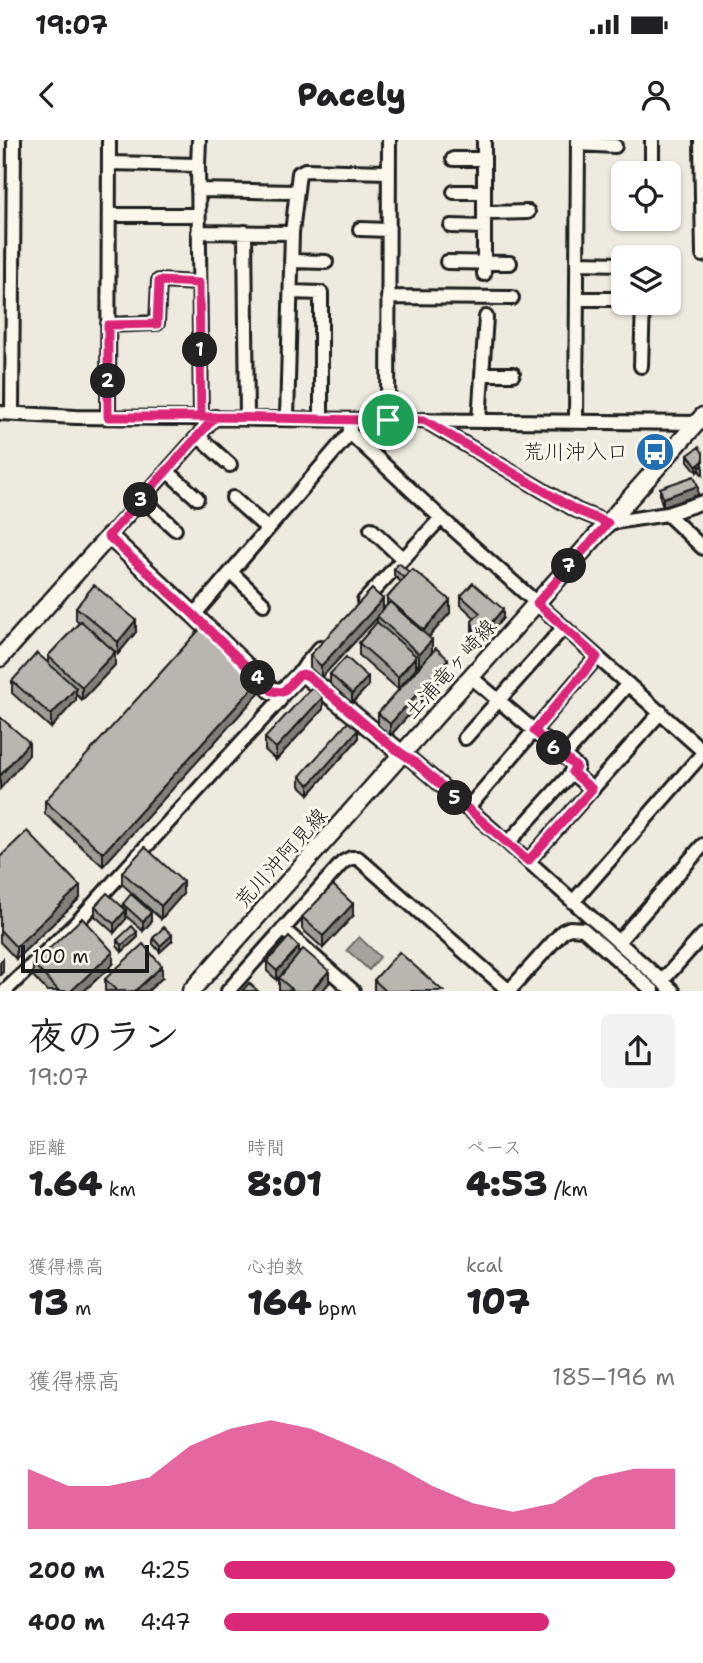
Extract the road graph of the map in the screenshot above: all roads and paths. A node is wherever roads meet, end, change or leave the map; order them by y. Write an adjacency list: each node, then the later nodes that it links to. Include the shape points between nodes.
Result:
1 (14, 140): 40 (street)
2 (199, 140): 14 (street)
3 (389, 140): 15 (street)
4 (484, 140): 11 (street)
5 (652, 140): 12 (street)
6 (701, 140): 31 (street)
7 (109, 141): 13 (street)
8 (579, 142): 9 (street); 35 (street)
9 (615, 146)
10 (453, 159): 11 (street)
11 (484, 159): 19 (street)
12 (652, 161)
13 (109, 163): 14 (street); 22 (street)
14 (198, 165): 16 (street)
15 (388, 172): 17 (street, via 305,170 299,173); 27 (street)
16 (198, 190): 17 (street); 23 (street)
17 (297, 192): 30 (street)
18 (454, 192): 19 (street)
19 (484, 192): 21 (street)
20 (528, 212): 21 (street)
21 (484, 213): 25 (street)
22 (109, 215): 23 (street); 49 (street)
23 (198, 215): 28 (street)
24 (451, 226): 25 (street)
25 (484, 227): 38 (street)
26 (360, 229): 27 (street)
27 (388, 230): 43 (street)
28 (198, 232): 29 (street); 41 (street)
29 (245, 232): 30 (street); 57 (street)
30 (292, 233): 32 (street)
31 (703, 255)
32 (291, 261): 33 (street); 42 (street)
33 (326, 261)
34 (447, 262): 38 (street)
35 (578, 262): 37 (street); 45 (street)
36 (510, 263): 38 (street)
37 (611, 263)
38 (484, 268)
39 (0, 269): 40 (street)
40 (13, 274): 53 (street)
41 (199, 283): 49 (street, via 159,281 157,324); 55 (street)
42 (290, 292): 58 (street); 59 (street, via 321,293)
43 (388, 297): 44 (street); 60 (street)
44 (512, 298)
45 (577, 299): 46 (street); 64 (street)
46 (611, 299)
47 (643, 315): 50 (street)
48 (486, 317): 51 (street)
49 (108, 325): 54 (street)
50 (641, 366)
51 (482, 374): 52 (street); 62 (street)
52 (513, 374)
53 (6, 413): 54 (street)
54 (108, 417): 55 (street)
55 (201, 417): 56 (street)
56 (215, 417): 57 (street); 66 (street)
57 (247, 418): 58 (street)
58 (287, 418): 59 (street)
59 (321, 419): 65 (street)
60 (388, 420): 61 (street); 65 (street)
61 (424, 420): 62 (street); 75 (street, via 576,510)
62 (479, 420): 64 (street)
63 (701, 420): 64 (street); 75 (main road, 土浦竜ヶ崎線)
64 (576, 421)
65 (350, 426): 74 (street); 76 (street)
66 (198, 436): 67 (street); 68 (street)
67 (230, 465)
68 (167, 471): 69 (street); 70 (street)
69 (142, 498): 77 (street); 79 (street)
70 (197, 498)
71 (233, 498): 76 (street)
72 (703, 502): 73 (street)
73 (667, 514): 75 (street); 80 (street)
74 (441, 518): 81 (street); 83 (street)
75 (608, 523): 83 (main road, 土浦竜ヶ崎線)
76 (268, 528): 82 (street)
77 (176, 529)
78 (371, 529): 81 (street)
79 (108, 536): 86 (main road); 90 (main road)
80 (703, 548)
81 (403, 559): 85 (street)
82 (231, 572): 84 (street); 86 (street)
83 (537, 603): 87 (street); 92 (main road, 土浦竜ヶ崎線)
84 (264, 604)
85 (359, 607)
86 (194, 615): 94 (main road, via 272,691)
87 (564, 627): 89 (street); 95 (street)
88 (332, 635): 91 (street)
89 (597, 657): 93 (street); 97 (street)
90 (0, 658)
91 (299, 675): 94 (main road); 100 (main road, via 308,676)
92 (471, 677): 95 (street); 100 (main road, 土浦竜ヶ崎線)
93 (628, 684): 96 (street); 101 (street)
94 (280, 692): 113 (street, via 280,700 79,920)
95 (499, 701): 97 (street); 98 (street)
96 (661, 712): 99 (street); 103 (street)
97 (534, 731): 101 (street); 104 (street)
98 (465, 738)
99 (703, 752): 108 (street)
100 (402, 754): 104 (street); 114 (main road, 荒川沖阿見線)
101 (564, 756): 102 (street, via 576,767)
102 (572, 772): 103 (street); 105 (street)
103 (592, 789): 107 (street)
104 (467, 808): 105 (street)
105 (508, 843): 107 (street)
106 (703, 845): 111 (street)
107 (528, 861): 108 (street)
108 (573, 902): 111 (street)
109 (283, 929): 115 (street); 116 (street); 117 (street, via 343,862 358,858)
110 (703, 935): 112 (street)
111 (618, 942): 112 (street)
112 (657, 986): 117 (street, via 577,928 563,931); 118 (street)
113 (5, 991)
114 (191, 991)
115 (228, 991)
116 (353, 991)
117 (509, 991)
118 (673, 991)

